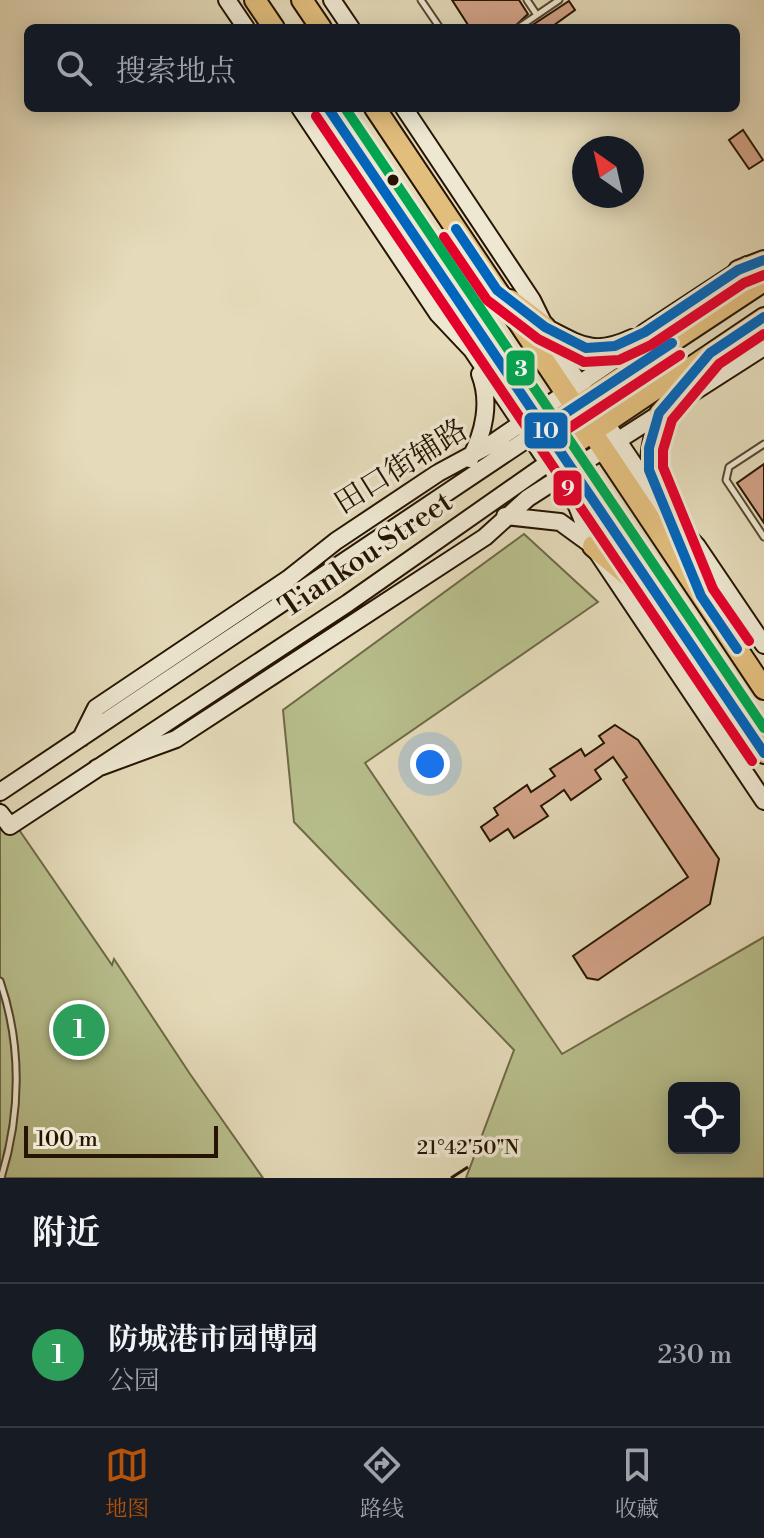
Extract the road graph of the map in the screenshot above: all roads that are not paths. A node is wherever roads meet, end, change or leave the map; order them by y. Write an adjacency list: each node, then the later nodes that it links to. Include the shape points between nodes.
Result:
1 (227, 0): 9 (street)
2 (255, 0): 10 (highway)
3 (302, 0): 11 (highway)
4 (332, 0): 12 (street)
5 (421, 0): 13 (lane)
6 (527, 0): 8 (lane)
7 (559, 0): 8 (lane)
8 (537, 15): 14 (lane)
9 (243, 24)
10 (271, 24)
11 (318, 24)
12 (348, 24)
13 (437, 24)
14 (524, 24)
15 (303, 112): 27 (street, via 438,314)
16 (331, 112): 31 (highway)
17 (378, 112): 22 (highway)
18 (407, 112): 24 (street)
19 (764, 258): 20 (main road)
20 (738, 270): 25 (street)
21 (764, 282): 29 (main road, Tiankou Street)
22 (497, 290): 24 (highway); 29 (highway)
23 (764, 317): 28 (main road, Tiankou Street)
24 (545, 327): 25 (street, via 586,348 615,346); 29 (street)
25 (645, 332): 29 (street)
26 (764, 347): 30 (street)
27 (472, 350): 31 (street); 34 (street, via 487,391)
28 (710, 353): 30 (main road); 32 (main road, Tiankou Street)
29 (577, 396): 31 (main road, Tiankou Street); 32 (highway)
30 (659, 413): 32 (street); 38 (street, via 649,470)
31 (532, 426): 34 (street, 田口街辅路); 35 (highway); 36 (street, Tiankou Street)
32 (604, 436): 35 (main road, Tiankou Street); 38 (street); 42 (highway)
33 (764, 444): 40 (lane, via 729,467 726,480)
34 (472, 455): 36 (street); 47 (street, 田口街辅路, via 400,498)
35 (560, 466): 37 (street); 39 (street, Tiankou Street); 41 (street); 44 (highway)
36 (436, 502): 48 (street, Tiankou Street)
37 (509, 515): 39 (street); 41 (street, via 560,522); 45 (street, via 485,537)
38 (668, 515): 42 (highway); 46 (street, via 697,546)
39 (457, 528): 43 (street, Tiankou Street)
40 (764, 537)
41 (593, 546): 44 (highway); 54 (street)
42 (701, 596): 49 (highway)
43 (348, 603): 45 (street); 52 (street, Tiankou Street)
44 (665, 608): 51 (highway)
45 (360, 619): 52 (street, via 176,739)
46 (764, 645)
47 (183, 649): 48 (street); 50 (street, 田口街辅路, via 96,708)
48 (193, 664): 50 (street, Tiankou Street)
49 (764, 689)
50 (81, 738): 53 (street, Tiankou Street)
51 (764, 753)
52 (97, 768): 55 (street, Tiankou Street, via 10,826)
53 (0, 792)
54 (764, 801)
55 (0, 813)
56 (0, 981): 57 (lane, via 15,1046 17,1094)
57 (1, 1178)

